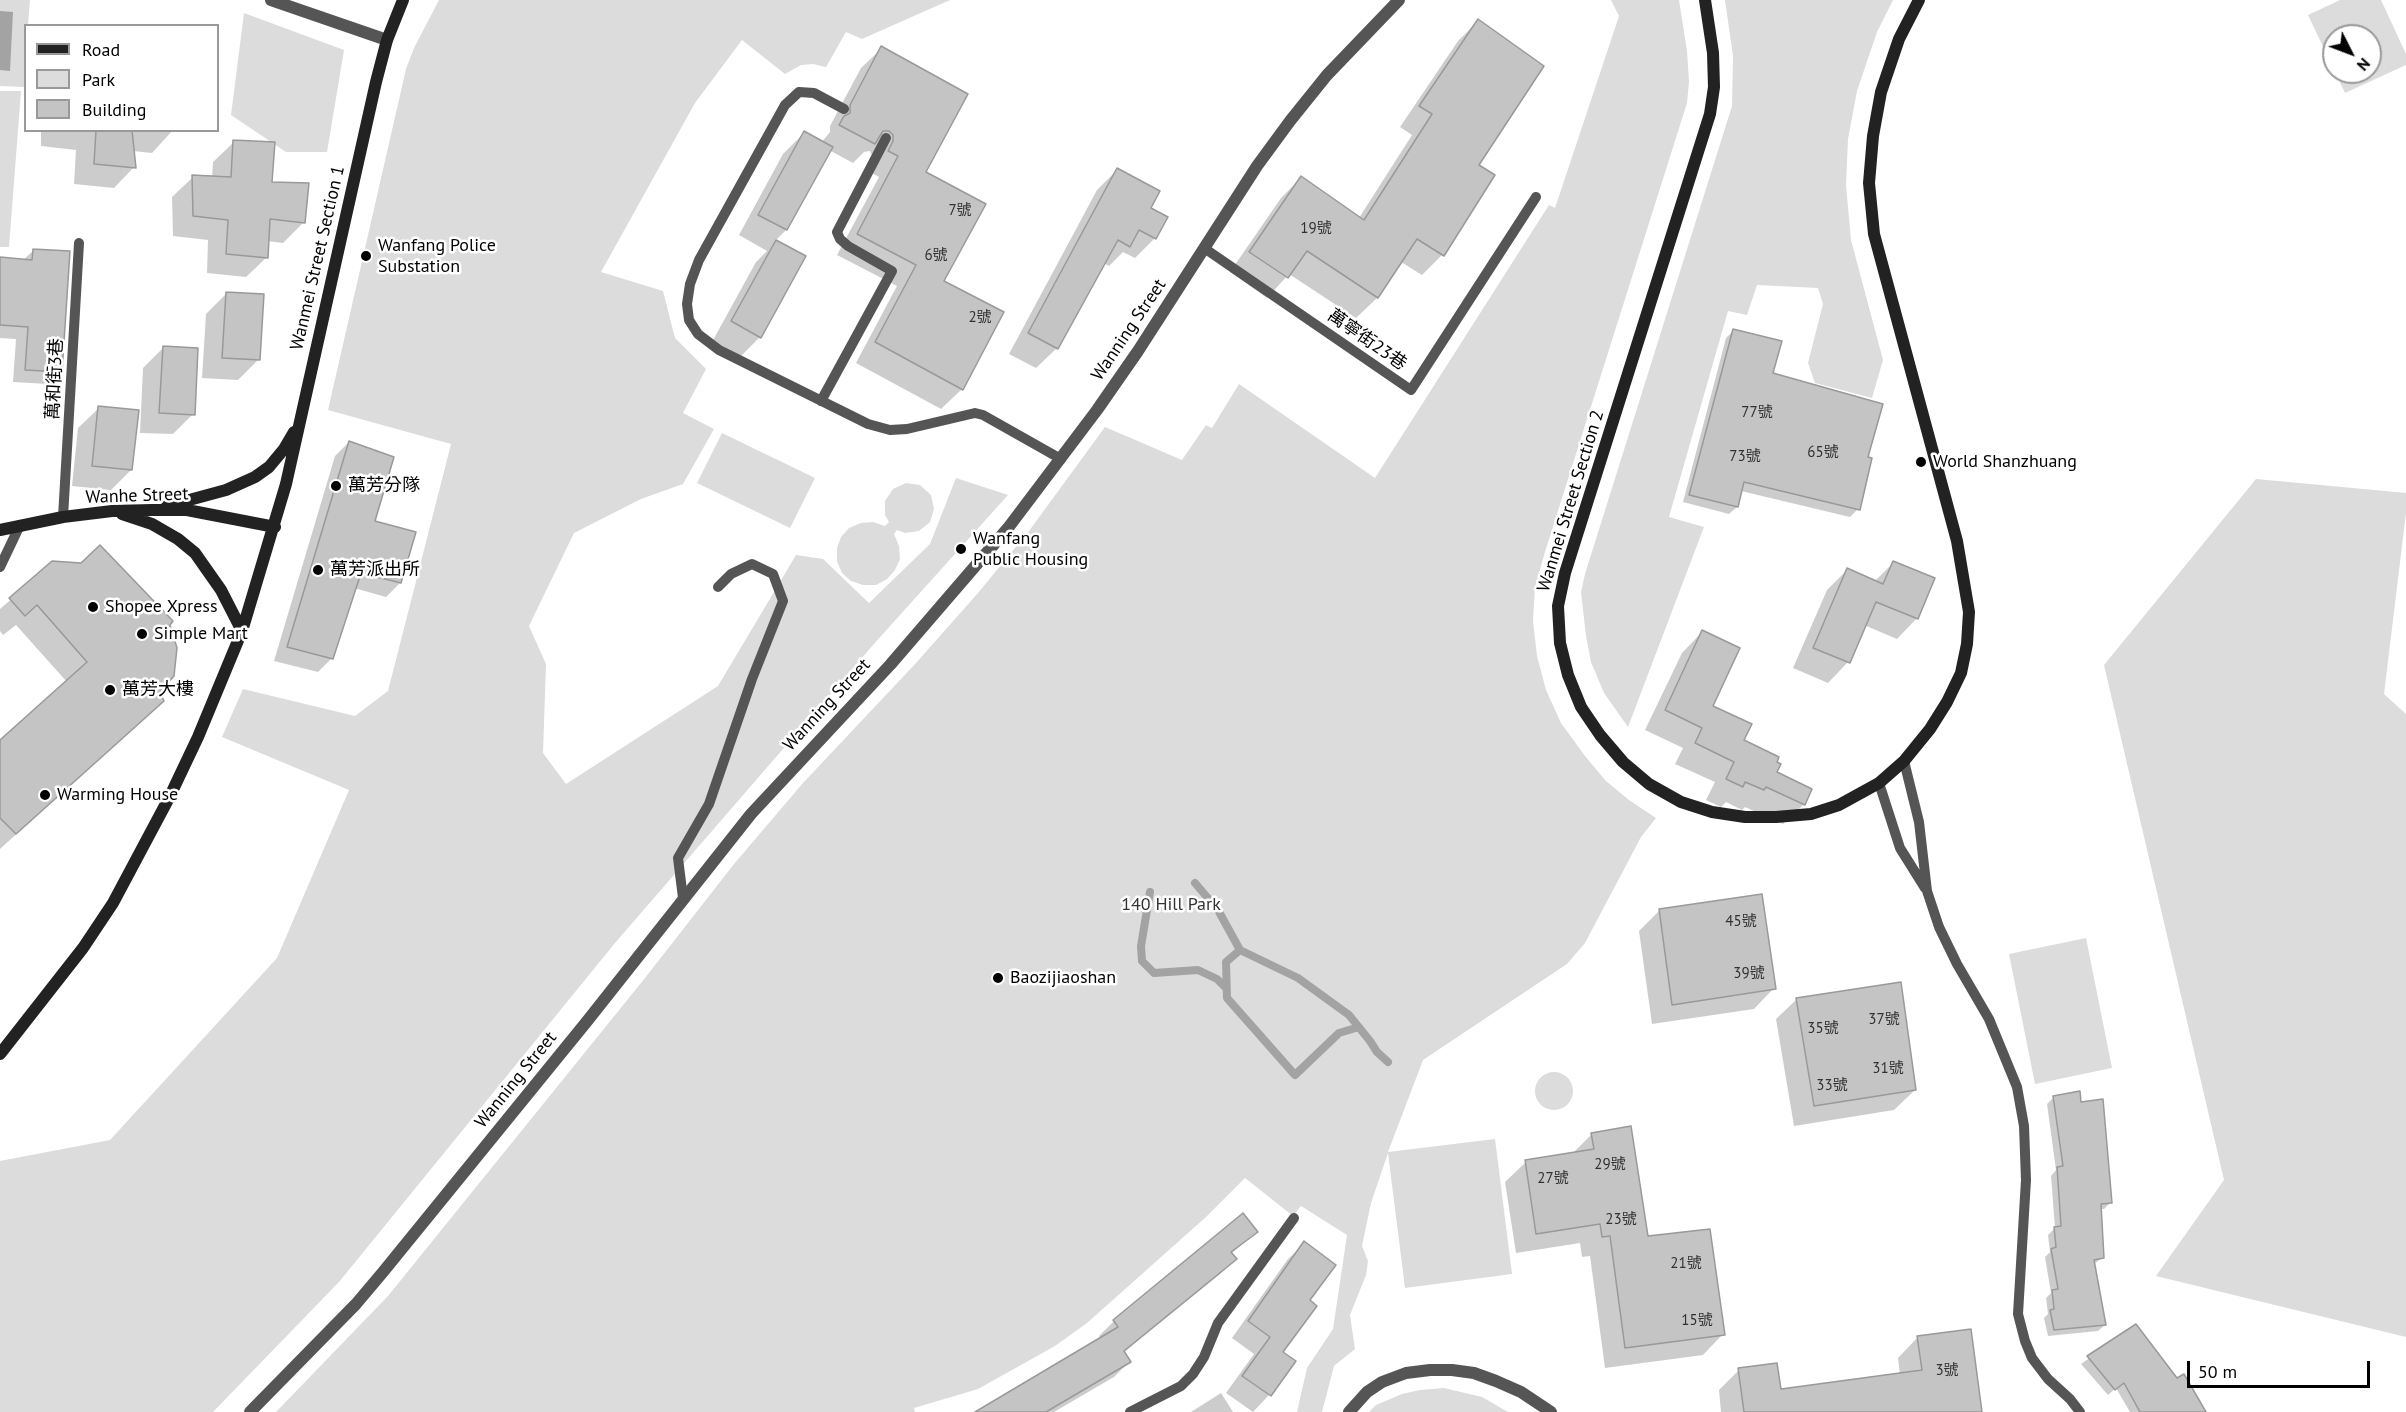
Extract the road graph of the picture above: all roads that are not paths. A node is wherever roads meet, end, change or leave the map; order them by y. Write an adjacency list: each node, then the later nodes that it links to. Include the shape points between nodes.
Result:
1 (272, 0): 6 (street)
2 (403, 0): 6 (street, Wanmei Street Section 1)
3 (1399, 0): 11 (street, Wanning Street, via 1335,66 1290,121)
4 (1705, 0): 25 (street, Wanmei Street Section 2, via 1713,53 1710,114 1565,573 1558,606 1560,643 1581,707 1600,735 1649,784 1681,802 1745,817 1811,814 1839,805)
5 (1919, 0): 24 (street, Wanmei Street Section 2, via 1899,39 1881,92 1869,183 1874,234 1950,511 1969,612 1961,673 1930,729)
6 (387, 40): 13 (street, Wanmei Street Section 1)
7 (844, 109): 12 (lane, via 814,93 800,92 785,105 699,260 687,304 689,320 710,345)
8 (886, 138): 12 (lane, via 837,232 848,246 892,271)
9 (1536, 197): 11 (lane, 萬寧街23巷, via 1411,390)
10 (79, 243): 17 (lane, 萬和街3巷)
11 (1204, 248): 14 (street, Wanning Street, via 1138,351)
12 (821, 400): 14 (lane, via 867,424 890,430 968,413 983,415)
13 (300, 420): 15 (street, via 284,449 255,477 226,490); 19 (street, Wanmei Street Section 1)
14 (1061, 459): 27 (street, Wanning Street, via 956,591 758,806)
15 (152, 510): 16 (street, Wanhe Street); 19 (street, Wanhe Street, via 187,510)
16 (112, 511): 17 (street, Wanhe Street); 23 (street, via 152,524 195,553 221,590)
17 (63, 517): 18 (street, Wanhe Street)
18 (20, 525): 20 (street, Wanhe Street); 21 (lane)
19 (275, 527): 23 (street, Wanmei Street Section 1)
20 (0, 530)
21 (0, 567)
22 (718, 587): 27 (lane, via 731,574 752,564 772,574 783,601 709,804 678,858)
23 (242, 631): 28 (street, via 180,776 119,893 83,948)
24 (1904, 761): 25 (street, Wanmei Street Section 2); 26 (lane, via 1919,822)
25 (1879, 783): 26 (lane, via 1900,848)
26 (1927, 891): 34 (lane, via 1939,927 1989,1019 2016,1087 2024,1126 2026,1180 2018,1314 2025,1341 2048,1379)
27 (683, 898): 30 (street, Wanning Street, via 383,1272)
28 (0, 1054)
29 (1294, 1218): 31 (lane, via 1218,1323 1193,1374 1181,1386)
30 (250, 1412)
31 (1130, 1412)
32 (1349, 1412): 33 (street, via 1382,1382 1406,1373 1441,1370 1474,1373 1496,1381)
33 (1551, 1412)
34 (2080, 1412)

